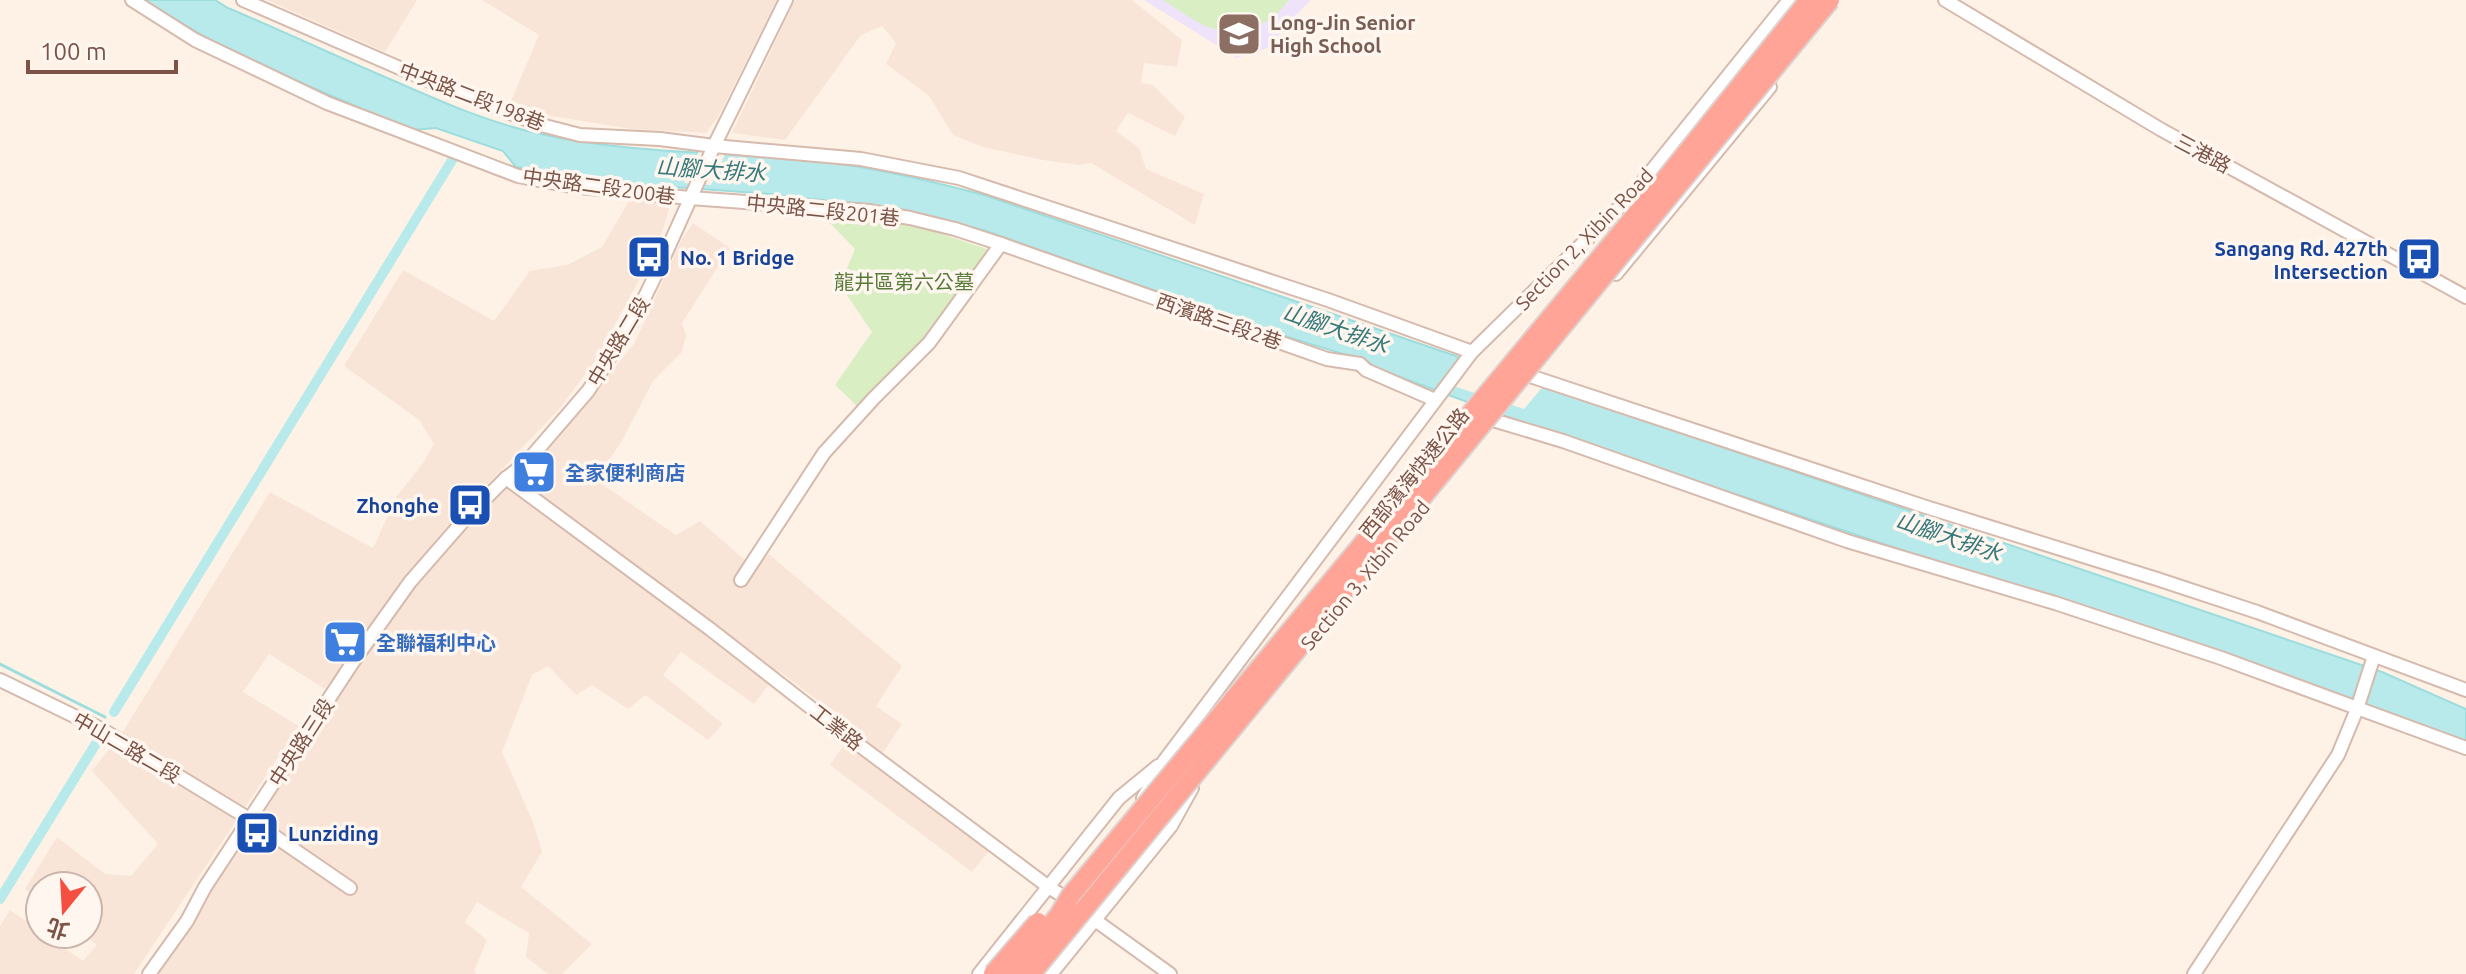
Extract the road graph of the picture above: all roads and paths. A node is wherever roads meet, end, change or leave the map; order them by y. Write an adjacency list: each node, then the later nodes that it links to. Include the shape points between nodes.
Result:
1 (132, 0): 10 (street, 中央路二段200巷, via 195,40 327,103 518,176)
2 (243, 0): 9 (street, 中央路二段198巷, via 541,125 580,135)
3 (786, 0): 9 (street, 中央路二段)
4 (1789, 0): 13 (street, Section 2, Xibin Road, via 1632,195)
5 (1809, 0): 31 (highway, 西部濱海快速公路, bridge)
6 (1830, 0): 38 (highway, 西部濱海快速公路, bridge)
7 (1838, 0): 14 (street, Section 2, Xibin Road)
8 (1945, 0): 12 (street, 三港路, via 2160,129)
9 (714, 146): 10 (street, 中央路二段); 13 (street, 中央路二段198巷, via 861,159 959,178)
10 (690, 198): 11 (street, 中央路二段201巷, via 869,211); 17 (street, 中央路二段, via 632,323 588,391 526,463)
11 (1001, 244): 15 (street, 西濱路三段2巷, via 1313,354 1360,364); 19 (street, via 929,343 824,453)
12 (2466, 297)
13 (1472, 352): 15 (street, Section 2, Xibin Road)
14 (1530, 376): 16 (street, Section 3, Xibin Road); 20 (street, via 2157,579)
15 (1435, 400): 25 (street, Section 3, Xibin Road)
16 (1493, 420): 23 (street, via 1847,541 2221,658); 26 (street, Section 3, Xibin Road)
17 (506, 478): 18 (street, 中央路二段); 30 (street, 工業路)
18 (465, 519): 27 (street, 中央路三段, via 410,582)
19 (741, 580)
20 (2374, 656): 22 (street); 23 (street)
21 (0, 680): 27 (street, 中山二路二段, via 103,730)
22 (2466, 690)
23 (2357, 709): 24 (street); 41 (street, via 2338,755)
24 (2466, 748)
25 (1164, 761): 28 (street, Section 3, Xibin Road); 30 (street, Section 3, Xibin Road, via 1119,798)
26 (1200, 774): 28 (street, Section 3, Xibin Road); 32 (street, Section 3, Xibin Road, via 1171,826)
27 (251, 820): 29 (street, 中山二路二段); 33 (street, 中央路三段)
28 (1110, 858): 31 (street, Section 3, Xibin Road)
29 (350, 888)
30 (1050, 888): 31 (street, 工業路); 34 (street, Section 3, Xibin Road)
31 (1073, 899): 32 (street, 工業路); 35 (highway, bridge, via 1052,907); 36 (highway, 西部濱海快速公路, bridge); 37 (street, Section 3, Xibin Road, via 1065,918)
32 (1093, 920): 39 (street, Section 3, Xibin Road); 40 (street, 工業路)
33 (149, 974)
34 (979, 974)
35 (993, 974)
36 (1011, 974)
37 (1019, 974)
38 (1031, 974)
39 (1051, 974)
40 (1170, 974)
41 (2194, 974)

